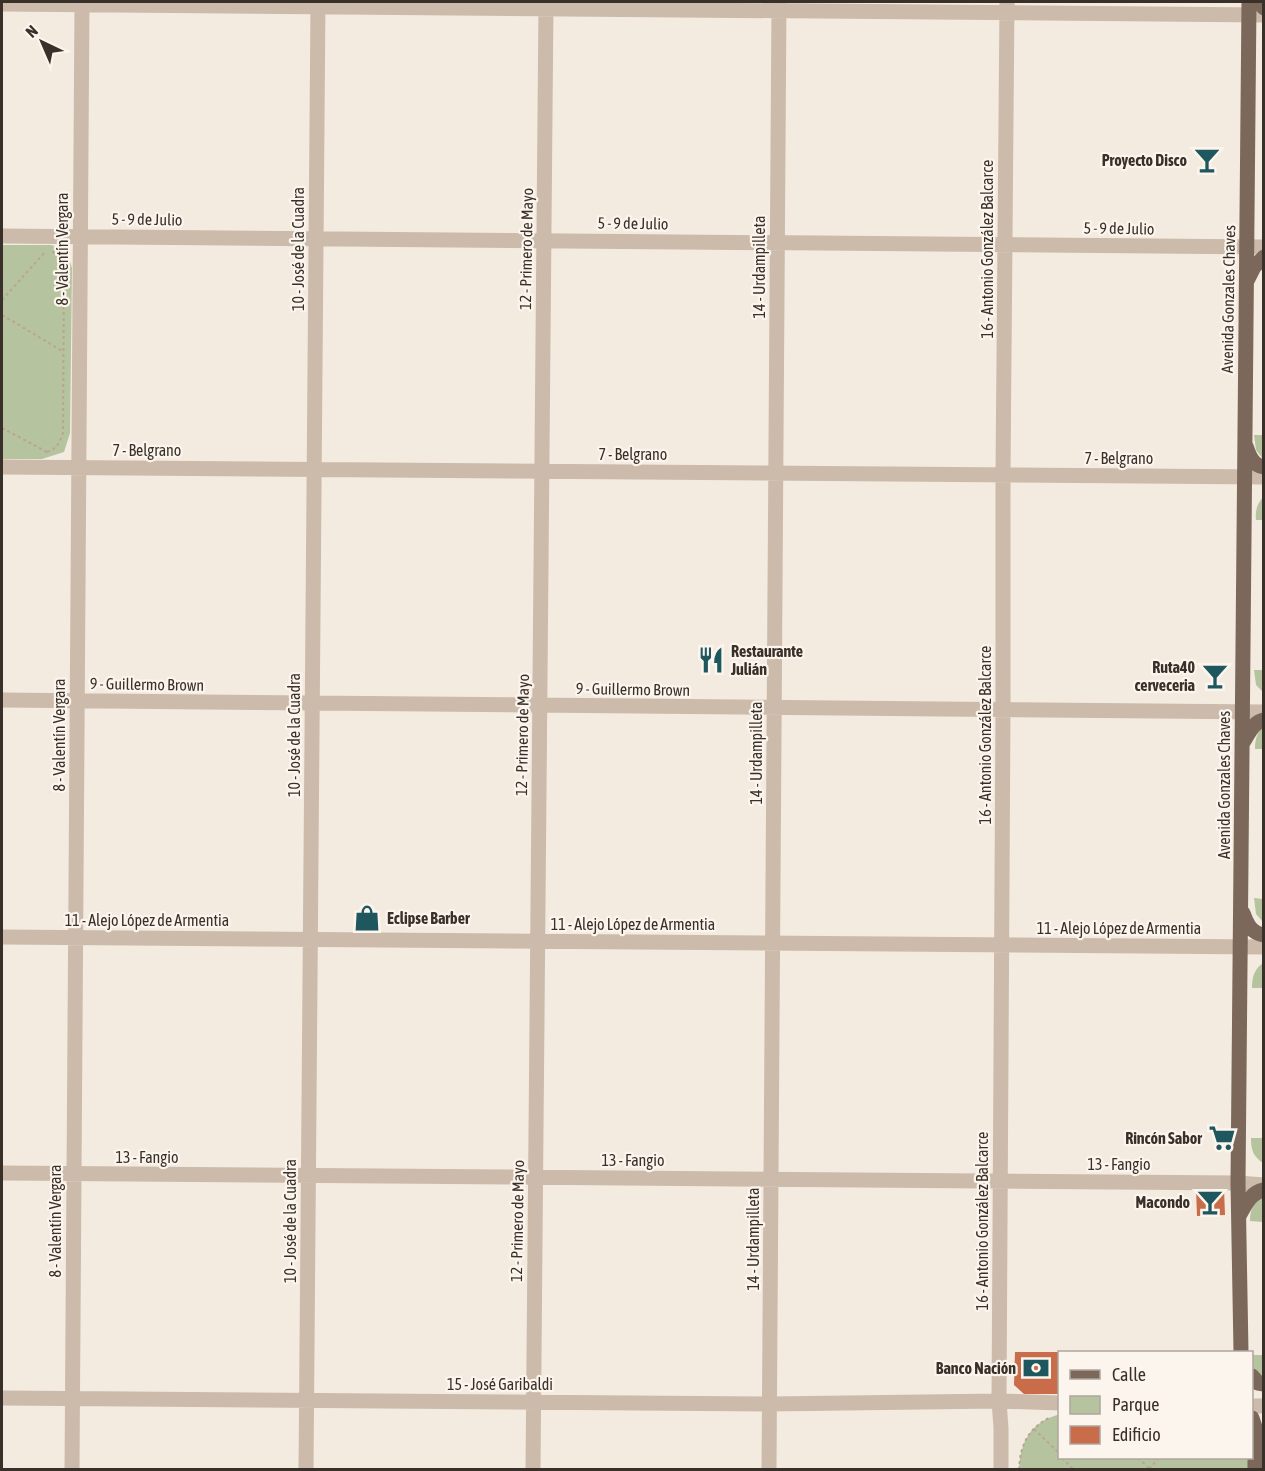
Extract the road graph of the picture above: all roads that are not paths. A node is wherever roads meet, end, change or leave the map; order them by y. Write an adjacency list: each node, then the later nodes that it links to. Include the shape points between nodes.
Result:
1 (1258, 2): 8 (main road)
2 (82, 3): 3 (street); 4 (street); 11 (street, 8 - Valentín Vergara)
3 (2, 4)
4 (318, 4): 5 (street); 12 (street, 10 - José de la Cuadra)
5 (546, 5): 6 (street); 13 (street, 12 - Primero de Mayo)
6 (779, 6): 7 (street); 14 (street, 14 - Urdampilleta)
7 (1007, 7): 9 (street); 15 (street, 16 - Antonio González Balcarce)
8 (1263, 8)
9 (1254, 11): 16 (main road, Avenida Gonzales Chaves)
10 (2, 236): 11 (street, 5 - 9 de Julio)
11 (80, 236): 12 (street, 5 - 9 de Julio); 23 (street, 8 - Valentín Vergara)
12 (316, 238): 13 (street, 5 - 9 de Julio); 24 (street, 10 - José de la Cuadra)
13 (544, 240): 14 (street, 5 - 9 de Julio); 25 (street, 12 - Primero de Mayo)
14 (777, 242): 15 (street, 5 - 9 de Julio); 26 (street, 14 - Urdampilleta)
15 (1005, 244): 16 (street, 5 - 9 de Julio); 27 (street, 16 - Antonio González Balcarce)
16 (1246, 247): 17 (street, 5 - 9 de Julio); 19 (main road, Avenida Gonzales Chaves)
17 (1263, 247)
18 (1263, 257): 19 (main road)
19 (1246, 282): 20 (main road, Avenida Gonzales Chaves)
20 (1245, 443): 22 (main road, via 1250,457); 28 (main road, Avenida Gonzales Chaves)
21 (2, 467): 23 (street, 7 - Belgrano)
22 (1263, 467)
23 (79, 468): 24 (street, 7 - Belgrano); 31 (street, 8 - Valentín Vergara)
24 (314, 470): 25 (street, 7 - Belgrano); 32 (street, 10 - José de la Cuadra)
25 (542, 471): 26 (street, 7 - Belgrano); 33 (street, 12 - Primero de Mayo)
26 (776, 473): 27 (street, 7 - Belgrano); 34 (street, 14 - Urdampilleta)
27 (1003, 475): 28 (street, 7 - Belgrano); 35 (street, 16 - Antonio González Balcarce)
28 (1244, 477): 29 (street, 7 - Belgrano); 36 (main road, Avenida Gonzales Chaves)
29 (1263, 477)
30 (2, 700): 31 (street, 9 - Guillermo Brown)
31 (77, 701): 32 (street, 9 - Guillermo Brown); 43 (street, 8 - Valentín Vergara)
32 (312, 703): 33 (street, 9 - Guillermo Brown); 44 (street, 10 - José de la Cuadra)
33 (540, 706): 34 (street, 9 - Guillermo Brown); 45 (street, 12 - Primero de Mayo)
34 (774, 708): 35 (street, 9 - Guillermo Brown); 46 (street, 14 - Urdampilleta)
35 (1003, 710): 36 (street, 9 - Guillermo Brown); 47 (street, 16 - Antonio González Balcarce)
36 (1242, 712): 37 (street, 9 - Guillermo Brown); 39 (main road, Avenida Gonzales Chaves)
37 (1263, 712)
38 (1263, 720): 39 (main road)
39 (1242, 744): 40 (main road, Avenida Gonzales Chaves)
40 (1241, 907): 41 (main road, via 1247,924 1256,934); 48 (main road, Avenida Gonzales Chaves)
41 (1263, 935)
42 (2, 937): 43 (street, 11 - Alejo López de Armentia)
43 (75, 938): 44 (street, 11 - Alejo López de Armentia); 51 (street, 8 - Valentín Vergara)
44 (310, 939): 45 (street, 11 - Alejo López de Armentia); 52 (street, 10 - José de la Cuadra)
45 (538, 941): 46 (street, 11 - Alejo López de Armentia); 53 (street, 12 - Primero de Mayo)
46 (774, 943): 47 (street, 11 - Alejo López de Armentia); 54 (street, 14 - Urdampilleta)
47 (1001, 945): 48 (street, 11 - Alejo López de Armentia); 55 (street, 16 - Antonio González Balcarce)
48 (1240, 947): 49 (street, 11 - Alejo López de Armentia); 56 (main road, Avenida Gonzales Chaves)
49 (1263, 947)
50 (2, 1173): 51 (street, 13 - Fangio)
51 (74, 1174): 52 (street, 13 - Fangio); 62 (street, 8 - Valentín Vergara)
52 (308, 1176): 53 (street, 13 - Fangio); 63 (street, 10 - José de la Cuadra)
53 (536, 1178): 54 (street, 13 - Fangio); 65 (street, 12 - Primero de Mayo)
54 (771, 1179): 55 (street, 13 - Fangio); 66 (street, 14 - Urdampilleta)
55 (999, 1181): 56 (street, 13 - Fangio); 64 (street, 16 - Antonio González Balcarce)
56 (1238, 1183): 57 (street, 13 - Fangio); 59 (main road, Avenida Gonzales Chaves)
57 (1263, 1185)
58 (1263, 1190): 59 (main road, via 1256,1191)
59 (1239, 1216): 60 (main road, Avenida Gonzales Chaves)
60 (1241, 1351)
61 (2, 1398): 62 (street, 15 - José Garibaldi)
62 (72, 1398): 63 (street, 15 - José Garibaldi); 69 (street, 8 - Valentín Vergara)
63 (307, 1400): 65 (street, 15 - José Garibaldi); 70 (street, 10 - José de la Cuadra)
64 (999, 1401): 66 (street, 15 - José Garibaldi); 67 (street, 15 - José Garibaldi); 73 (street, 16 - Antonio González Balcarce)
65 (534, 1402): 66 (street, 15 - José Garibaldi); 71 (street, 12 - Primero de Mayo)
66 (770, 1404): 72 (street, 14 - Urdampilleta)
67 (1058, 1409)
68 (1253, 1422): 74 (main road)
69 (72, 1470)
70 (306, 1470)
71 (533, 1470)
72 (769, 1470)
73 (1001, 1470)
74 (1255, 1470)

